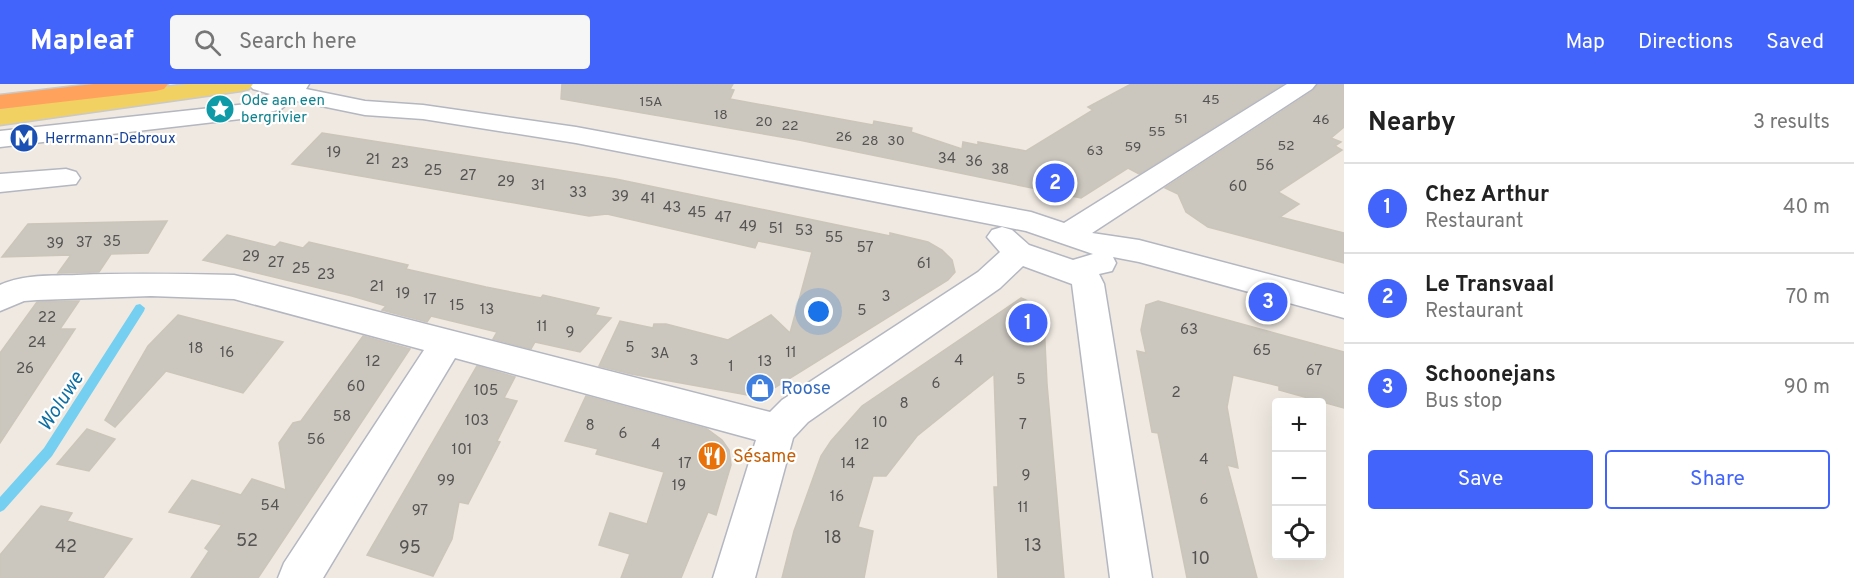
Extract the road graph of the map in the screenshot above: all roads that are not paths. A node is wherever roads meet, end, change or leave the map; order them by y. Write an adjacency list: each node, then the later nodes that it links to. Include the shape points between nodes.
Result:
1 (156, 84): 7 (highway)
2 (241, 84): 9 (main road)
3 (261, 84): 6 (street)
4 (1304, 84): 14 (street, via 1096,218)
5 (366, 85): 8 (street, via 377,96)
6 (293, 87): 8 (street, via 326,102); 10 (street, via 272,104 249,111)
7 (0, 102)
8 (423, 112): 13 (street, via 576,135 948,207)
9 (0, 117)
10 (0, 140)
11 (66, 178): 12 (street)
12 (0, 183)
13 (1015, 237): 14 (street, via 1073,271); 18 (street, via 989,280 795,411)
14 (1083, 253): 16 (street, via 1159,257); 21 (street)
15 (0, 299): 17 (street, via 18,290 37,288 223,286)
16 (1344, 306)
17 (447, 342): 18 (street); 19 (street)
18 (777, 430): 20 (street)
19 (299, 578)
20 (734, 578)
21 (1131, 578)

